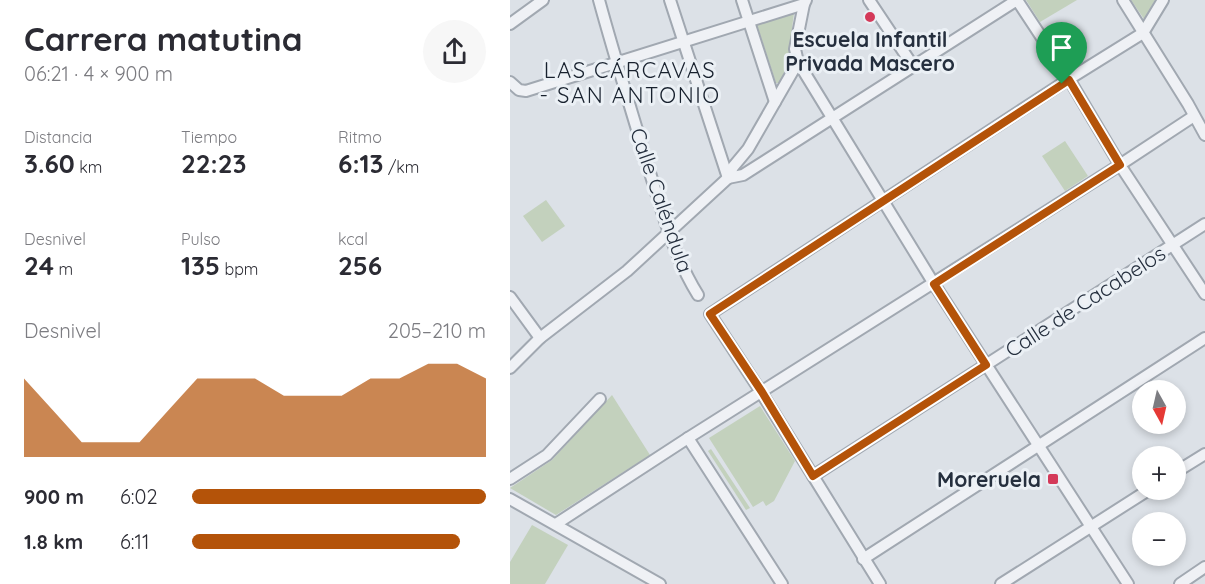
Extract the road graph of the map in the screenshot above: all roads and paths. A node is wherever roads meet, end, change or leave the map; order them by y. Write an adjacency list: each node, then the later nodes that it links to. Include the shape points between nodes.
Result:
1 (543, 0): 11 (street)
2 (598, 0): 15 (street, Calle Caléndula)
3 (670, 0): 13 (street)
4 (742, 0): 10 (street)
5 (869, 0): 16 (street)
6 (1017, 0): 16 (street); 17 (street)
7 (1123, 0): 12 (street)
8 (1163, 0): 12 (street)
9 (805, 2): 10 (street); 14 (street, via 795,50)
10 (748, 20): 13 (street); 19 (street)
11 (510, 24)
12 (1143, 33): 17 (street); 20 (street)
13 (682, 41): 15 (street); 24 (street)
14 (798, 62): 19 (street); 21 (street)
15 (616, 63): 18 (street, via 526,91); 27 (street, Calle Caléndula)
16 (913, 66): 21 (street)
17 (1069, 80): 23 (street); 25 (street)
18 (510, 82)
19 (775, 102): 24 (street)
20 (1194, 116): 22 (street); 23 (street)
21 (833, 119): 24 (street, via 743,175); 25 (street)
22 (1205, 135)
23 (1120, 165): 28 (street); 29 (street)
24 (728, 178): 27 (street)
25 (884, 200): 29 (street); 37 (street, via 710,314)
26 (1205, 224): 28 (street, Calle de Cacabelos)
27 (670, 233): 31 (street, Calle Caléndula); 33 (street, via 604,291)
28 (1173, 244): 30 (street); 35 (street, Calle de Cacabelos)
29 (934, 284): 35 (street); 37 (street)
30 (1205, 294)
31 (698, 295)
32 (510, 297): 33 (street)
33 (540, 338): 36 (street)
34 (1205, 338): 40 (street)
35 (986, 365): 40 (street); 43 (street, Calle de Cacabelos)
36 (510, 368)
37 (762, 392): 39 (street); 43 (street)
38 (600, 399): 44 (street, via 547,455)
39 (688, 438): 47 (street); 52 (street)
40 (1038, 445): 48 (street); 49 (street)
41 (1205, 454): 42 (street)
42 (1186, 466)
43 (813, 476): 49 (street)
44 (510, 479)
45 (510, 499): 47 (street)
46 (1132, 500): 48 (street)
47 (556, 524): 51 (street)
48 (1091, 526): 54 (street); 55 (street)
49 (864, 558): 53 (street)
50 (1205, 567): 56 (street)
51 (654, 582)
52 (782, 584)
53 (880, 584)
54 (1001, 584)
55 (1128, 584)
56 (1180, 584)

